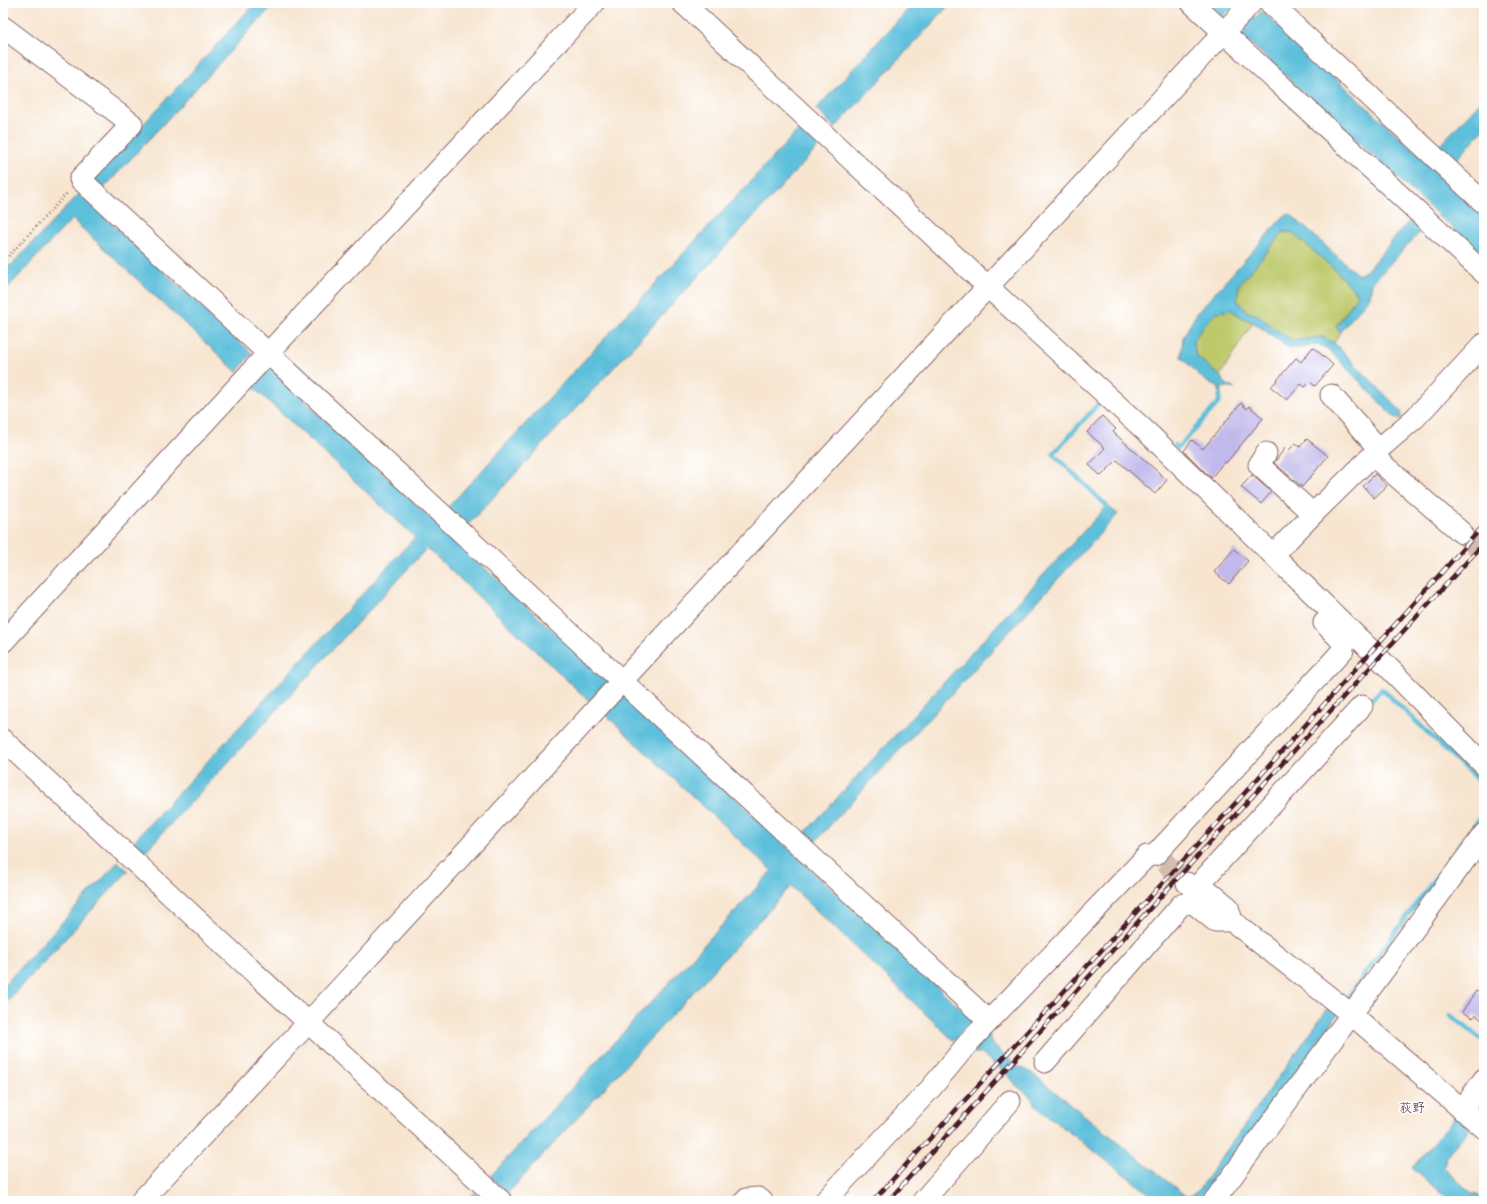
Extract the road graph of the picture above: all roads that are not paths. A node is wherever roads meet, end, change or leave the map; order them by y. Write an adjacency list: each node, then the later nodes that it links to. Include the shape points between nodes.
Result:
1 (594, 3): 12 (street)
2 (683, 3): 10 (street)
3 (1192, 3): 7 (street)
4 (1270, 3): 8 (street)
5 (1250, 4): 7 (street)
6 (3, 27): 12 (street, via 132,124 90,187)
7 (1228, 28): 9 (street); 10 (street)
8 (1484, 203)
9 (1484, 273)
10 (988, 287): 18 (street, via 1151,436); 20 (street)
11 (1484, 344): 14 (street, via 1415,418)
12 (258, 364): 19 (street); 20 (street)
13 (1331, 395): 14 (street)
14 (1376, 452): 16 (street); 17 (street)
15 (1266, 453): 16 (street, via 1259,465)
16 (1313, 514): 18 (street)
17 (1462, 533)
18 (1280, 562): 23 (street); 29 (street, via 1281,580 1342,641 1343,650 1160,859 1147,856)
19 (3, 642)
20 (622, 681): 28 (street); 29 (street)
21 (1362, 706): 26 (street, via 1204,880 1206,889 1228,907)
22 (3, 740): 28 (street)
23 (1484, 765)
24 (1484, 834): 27 (street)
25 (1187, 883): 26 (street)
26 (1232, 921): 27 (street); 30 (street, via 1215,922 1192,902 1180,905)
27 (1351, 1014): 33 (street); 41 (street)
28 (309, 1022): 35 (street); 36 (street)
29 (978, 1032): 39 (street, via 931,1088)
30 (1045, 1062)
31 (1484, 1079): 33 (street)
32 (1010, 1101): 40 (street)
33 (1462, 1110): 34 (street)
34 (1484, 1128)
35 (494, 1194)
36 (141, 1201)
37 (745, 1201): 38 (street, via 758,1198)
38 (762, 1201)
39 (825, 1201)
40 (923, 1201)
41 (1214, 1201)

